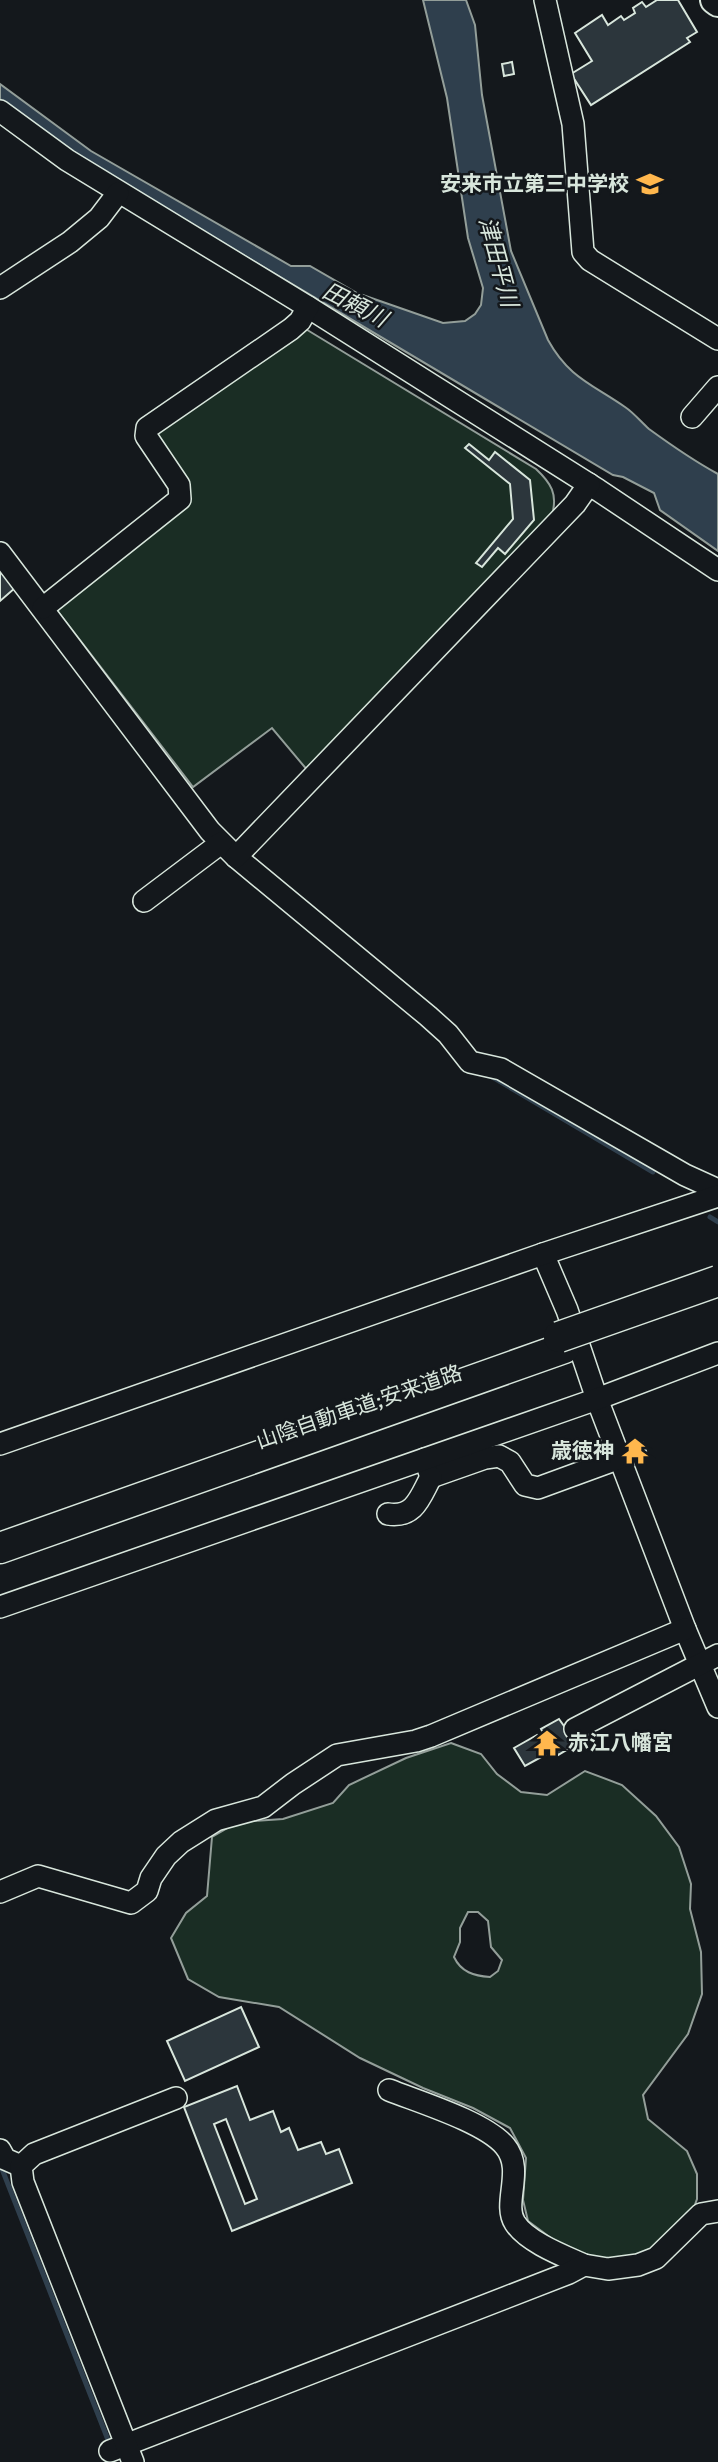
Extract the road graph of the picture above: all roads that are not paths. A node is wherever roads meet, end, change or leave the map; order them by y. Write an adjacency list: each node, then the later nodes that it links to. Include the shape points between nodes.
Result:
1 (545, 0): 6 (street, via 573,124 583,252)
2 (0, 111): 3 (street)
3 (118, 193): 4 (street, via 99,218 70,242); 5 (street)
4 (0, 288)
5 (308, 307): 9 (street); 12 (street, via 291,329 147,428 146,436 179,485 180,499)
6 (718, 339)
7 (718, 387): 8 (street)
8 (692, 417)
9 (589, 484): 11 (street); 13 (street, via 575,504)
10 (0, 553): 12 (street)
11 (718, 570)
12 (43, 608): 13 (street)
13 (228, 850): 14 (street); 15 (street, via 428,1016 470,1062 502,1069)
14 (144, 901)
15 (718, 1190)
16 (718, 1196): 17 (street)
17 (543, 1254): 22 (street); 23 (street)
18 (718, 1281): 20 (highway, 山陰自動車道;安来道路, bridge)
19 (718, 1296): 20 (highway, 山陰自動車道;安来道路)
20 (561, 1343): 27 (highway, 山陰自動車道;安来道路); 28 (highway, 山陰自動車道;安来道路)
21 (718, 1353): 22 (street)
22 (597, 1399): 24 (street); 25 (street)
23 (0, 1444)
24 (620, 1458): 25 (street, via 538,1488 525,1485 510,1462 499,1456); 30 (street)
25 (428, 1468): 26 (street, via 410,1511); 29 (street)
26 (388, 1514)
27 (0, 1533)
28 (0, 1548)
29 (0, 1607)
30 (685, 1629): 31 (street); 34 (street, via 430,1736 337,1755 263,1807 216,1820 181,1842 166,1856 147,1891 131,1903 38,1876)
31 (709, 1660): 32 (street); 33 (street)
32 (718, 1707)
33 (575, 1729)
34 (0, 1892)
35 (389, 2090): 40 (street, via 468,2122 504,2144 513,2164 511,2216 516,2224 533,2239)
36 (176, 2098): 38 (street, via 34,2154)
37 (0, 2150): 38 (street, via 5,2159)
38 (21, 2166): 41 (street)
39 (709, 2213): 40 (street, via 656,2258 608,2269)
40 (584, 2265): 41 (street)
41 (121, 2452)

